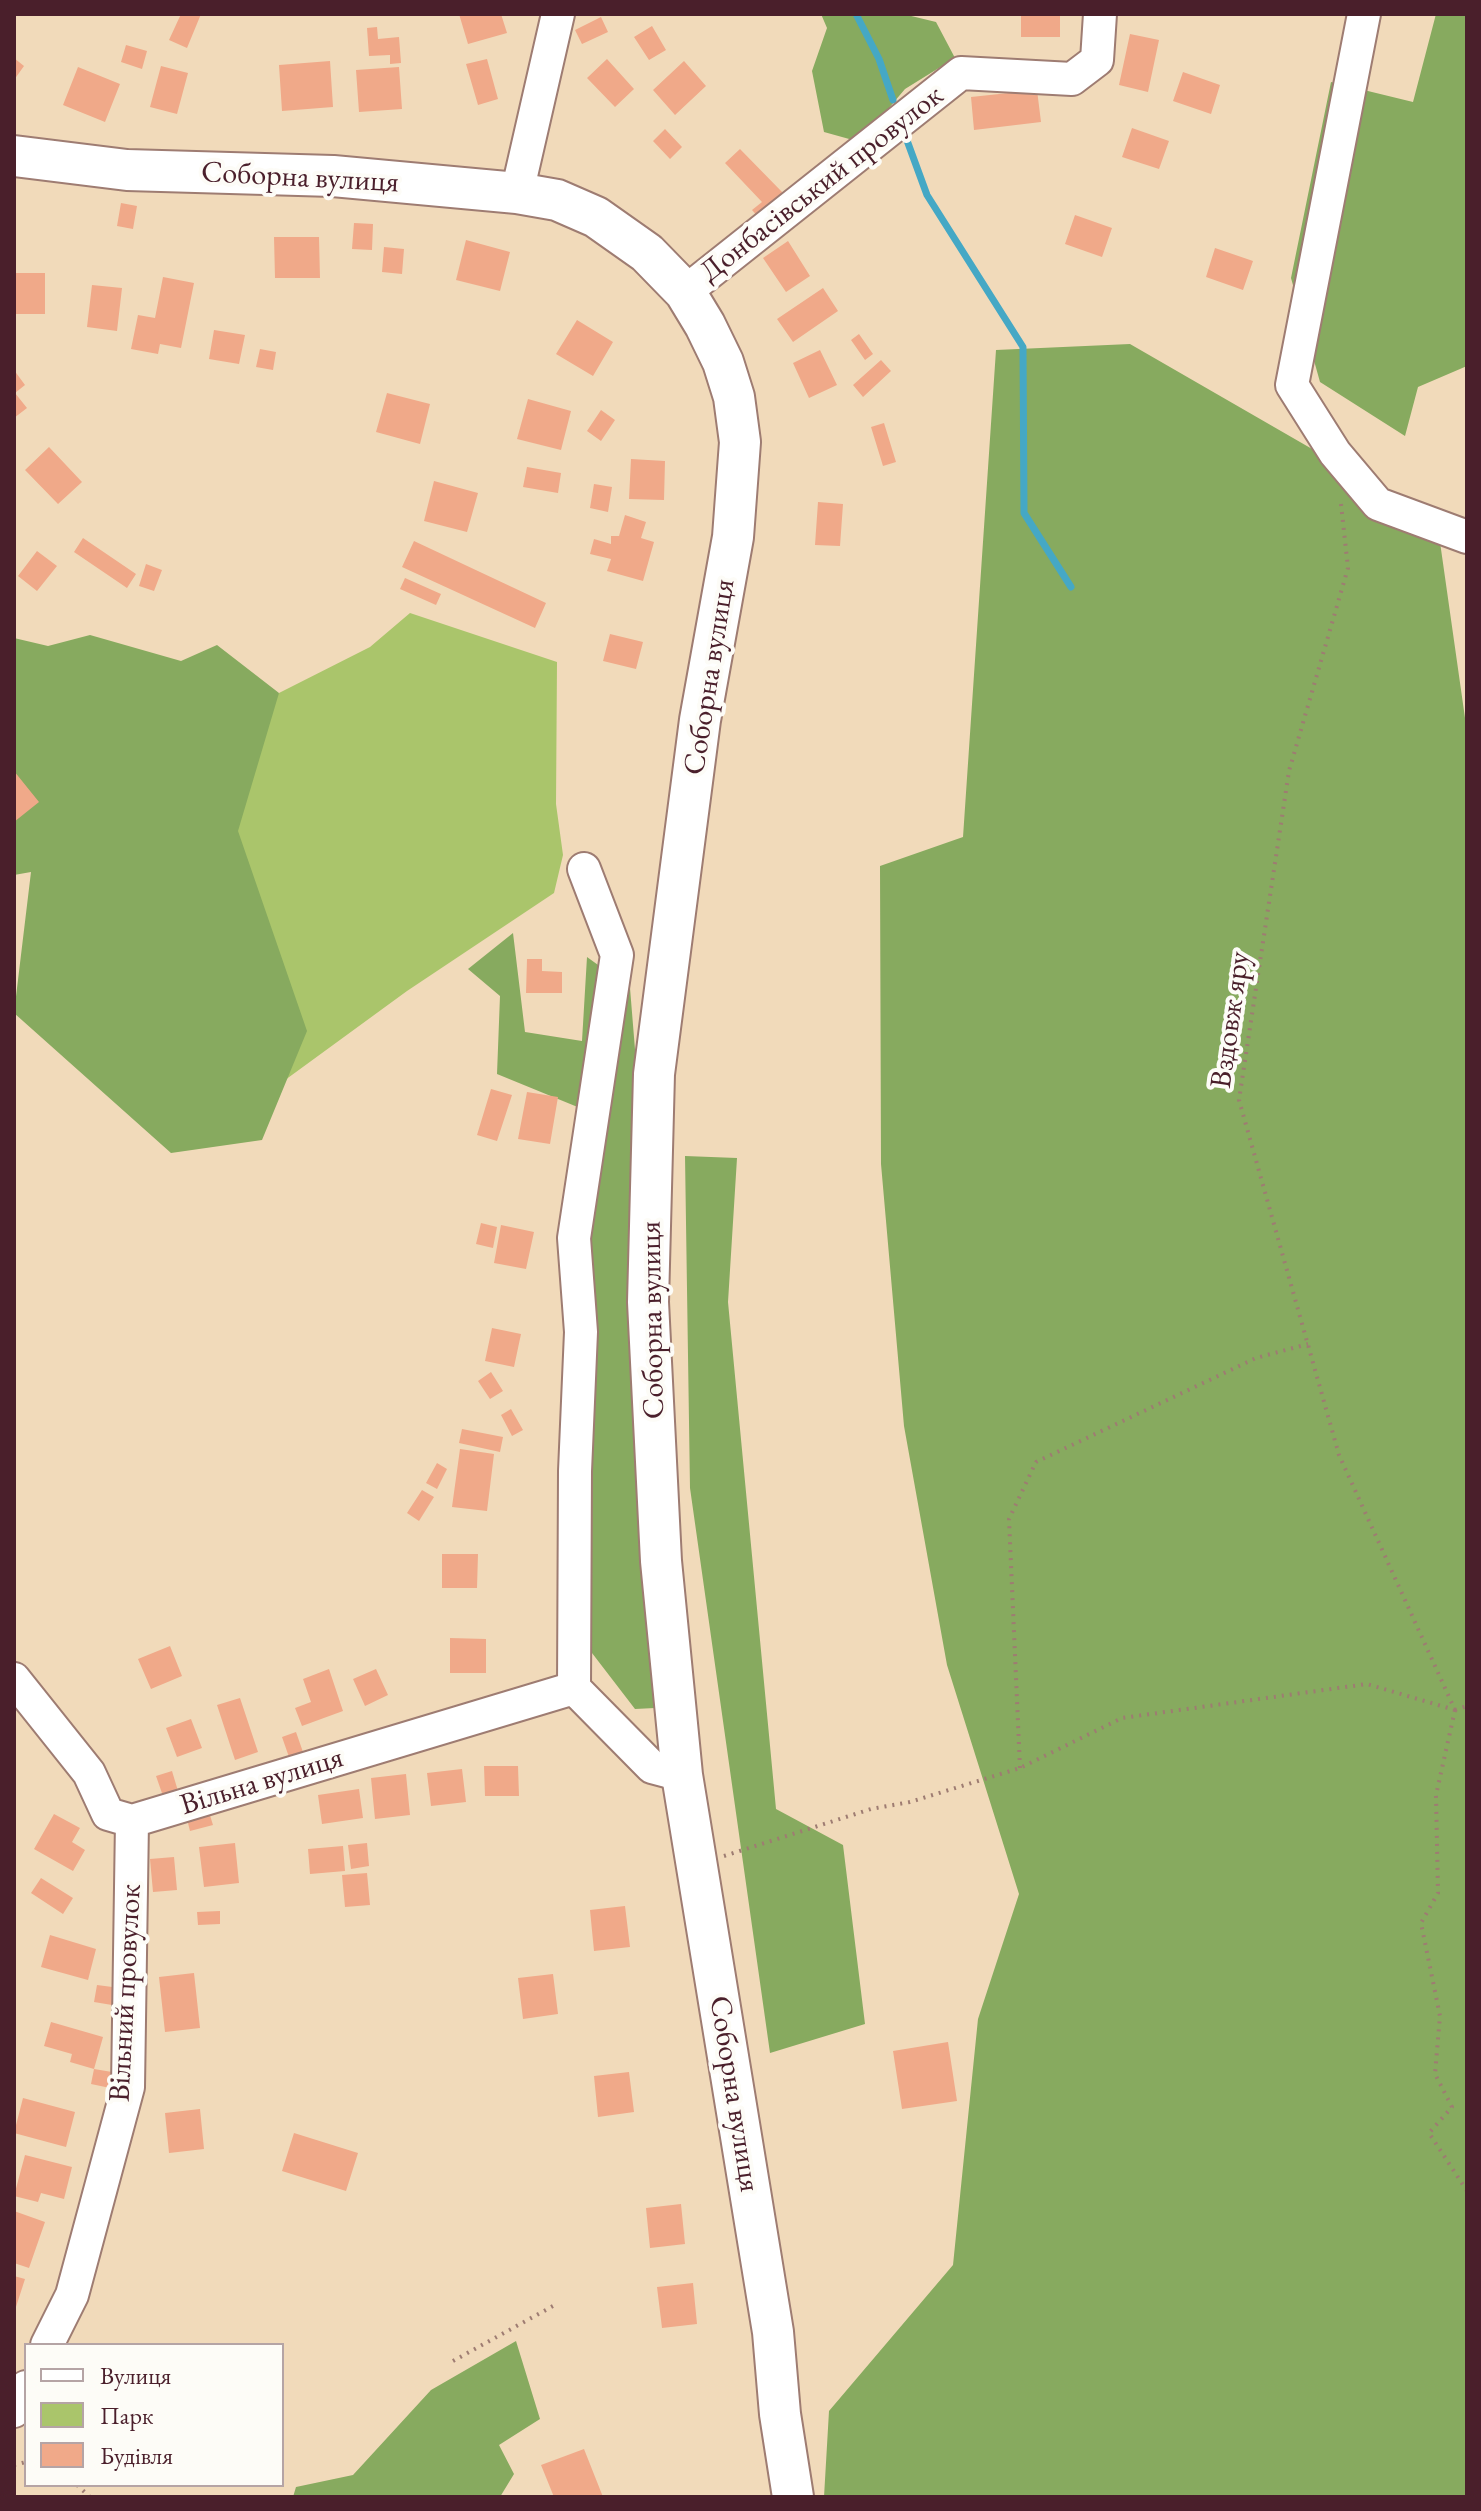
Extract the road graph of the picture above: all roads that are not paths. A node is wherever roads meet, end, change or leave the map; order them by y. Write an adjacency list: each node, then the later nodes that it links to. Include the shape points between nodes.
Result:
1 (558, 14): 5 (street)
2 (1100, 14): 6 (street, Донбасівський провулок, via 1097,60 1072,79 961,73)
3 (1364, 14): 7 (street, via 1292,385 1335,453 1378,504)
4 (14, 156): 5 (main road, Соборна вулиця, via 127,170 333,176)
5 (517, 193): 6 (main road, Соборна вулиця, via 557,200 596,217 647,253)
6 (685, 292): 11 (main road, Соборна вулиця, via 723,362 740,442 733,537 700,720 654,1074 648,1302 661,1561)
7 (1467, 537)
8 (584, 869): 10 (street, via 617,955 574,1238 581,1332)
9 (14, 1679): 12 (street, via 89,1773 108,1814)
10 (574, 1688): 11 (street, via 652,1767); 12 (street, Вільна вулиця)
11 (682, 1775): 16 (main road, Соборна вулиця, via 773,2332)
12 (132, 1821): 13 (street, Вільний провулок, via 128,2087 72,2295)
13 (48, 2343)
14 (24, 2391): 15 (street)
15 (14, 2411)
16 (793, 2497)

